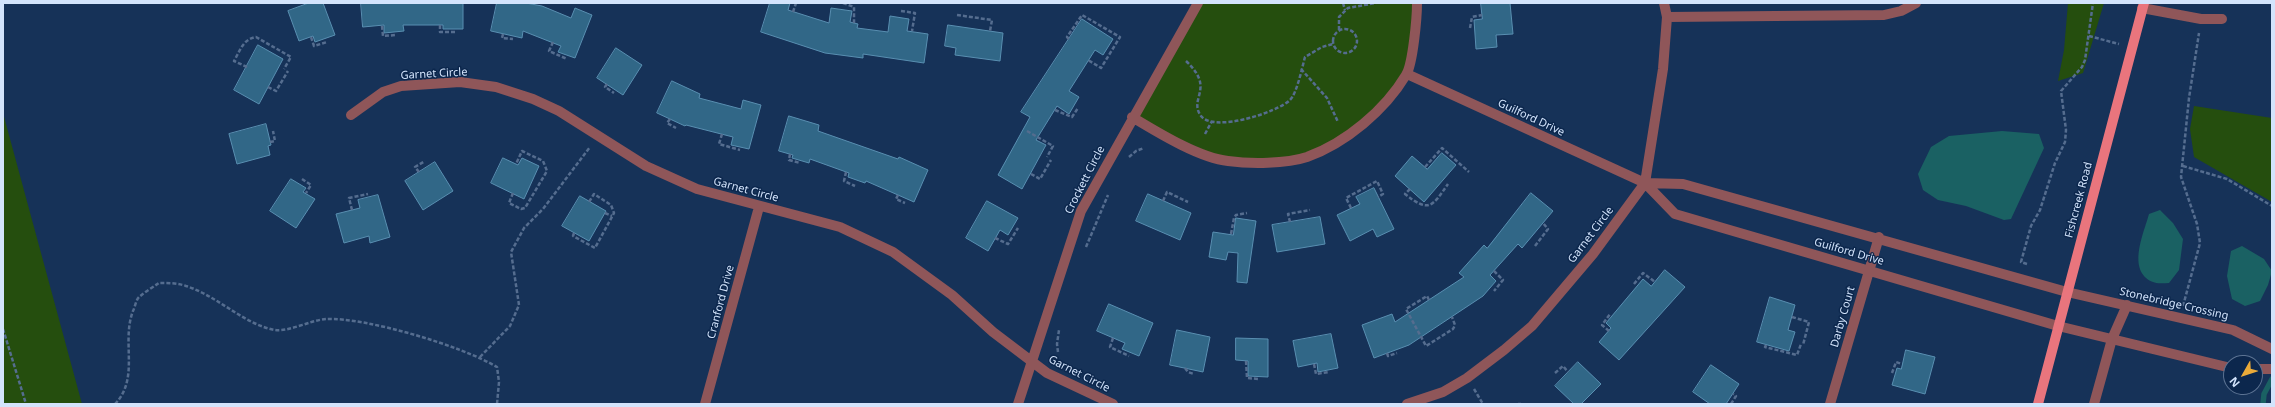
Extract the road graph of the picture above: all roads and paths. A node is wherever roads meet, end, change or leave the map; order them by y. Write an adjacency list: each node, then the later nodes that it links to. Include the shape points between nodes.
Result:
1 (796, 3): 14 (path)
2 (843, 3): 19 (path, via 854,7)
3 (1198, 3): 52 (street, Crockett Circle)
4 (1343, 3): 12 (path)
5 (1376, 3): 10 (path)
6 (1417, 3): 45 (street, via 1417,20)
7 (1664, 3): 17 (street, Garnet Circle)
8 (1916, 3): 17 (street, via 1901,11 1884,15)
9 (2093, 3): 30 (path)
10 (1367, 5): 12 (path)
11 (2143, 5): 18 (street, via 2201,19); 116 (main road, Fishcreek Road)
12 (1345, 10): 23 (path, via 1339,17)
13 (901, 11): 24 (path, via 915,13)
14 (793, 12)
15 (1482, 15): 22 (path, via 1472,17)
16 (957, 16): 25 (path, via 992,20)
17 (1667, 18): 79 (street, Garnet Circle, via 1663,69)
18 (2222, 19)
19 (854, 23)
20 (440, 25): 27 (path, via 440,32)
21 (382, 26): 29 (path, via 383,36)
22 (1470, 28)
23 (1339, 30): 36 (path, via 1334,36); 36 (path, via 1347,29 1354,33 1358,40 1355,48 1349,53 1340,53)
24 (912, 31)
25 (990, 31)
26 (2199, 31): 72 (path, via 2189,98)
27 (456, 32)
28 (503, 34): 32 (path, via 502,38)
29 (396, 35)
30 (2089, 36): 37 (path); 110 (path, via 2082,68 2061,91 2065,142 2055,163 2040,210 2031,226 2021,262)
31 (311, 37): 34 (path, via 314,46)
32 (513, 39)
33 (1069, 39): 39 (path, via 1067,37 1082,15 1120,37 1101,68)
34 (327, 42)
35 (553, 42): 38 (path, via 549,51)
36 (1333, 44): 43 (path, via 1305,57)
37 (2120, 45)
38 (567, 59)
39 (1088, 60)
40 (1186, 61): 54 (path, via 1196,71 1202,85 1199,111 1206,120)
41 (246, 67): 42 (path, via 234,61 244,43 249,38 256,37 291,57)
42 (284, 69)
43 (1301, 69): 54 (path, via 1294,94 1285,104 1238,122); 55 (path, via 1327,98)
44 (288, 71): 47 (path, via 276,91)
45 (1407, 74): 52 (street, via 1372,117 1340,141 1302,158 1265,163 1227,161 1171,140); 79 (street, Guilford Drive)
46 (607, 84): 48 (path, via 605,87)
47 (268, 87)
48 (614, 92)
49 (1078, 108): 50 (path, via 1072,117)
50 (1055, 110)
51 (351, 115): 61 (street, Garnet Circle, via 382,93 400,86 460,82 496,87 533,99 559,111)
52 (1132, 117): 136 (street, Crockett Circle, via 1081,211)
53 (670, 119): 56 (path, via 667,123)
54 (1212, 122): 60 (path)
55 (1338, 122)
56 (676, 128)
57 (1027, 130): 66 (path, via 1053,146)
58 (273, 131): 62 (path, via 275,141)
59 (722, 134): 64 (path, via 719,144)
60 (1205, 134)
61 (598, 136): 94 (street, Garnet Circle, via 646,166 697,189); 135 (path, via 551,198 524,228 511,252 519,305 510,326)
62 (270, 142)
63 (1144, 148): 69 (path, via 1136,151)
64 (740, 150)
65 (790, 154): 70 (path, via 789,160)
66 (1047, 157)
67 (1051, 160): 77 (path, via 1040,179)
68 (425, 161): 74 (path, via 415,167)
69 (1126, 161)
70 (800, 163)
71 (516, 164): 85 (path, via 522,151 543,161 548,171 525,208 521,209 508,203)
72 (2183, 166): 93 (path, via 2227,179); 119 (path, via 2181,177 2197,224 2200,243)
73 (1425, 167): 76 (path, via 1442,148)
74 (419, 172)
75 (846, 172): 81 (path, via 844,181)
76 (1469, 172)
77 (1031, 174)
78 (302, 179): 84 (path, via 311,185)
79 (1645, 183): 106 (street, Guilford Drive, via 1683,184); 112 (street, Guilford Drive, via 1675,214); 155 (street, Garnet Circle, via 1593,254 1532,326 1467,378 1443,392)
80 (1448, 184): 82 (path, via 1436,201 1424,207 1405,194)
81 (854, 186)
82 (1410, 189)
83 (1110, 191): 109 (path)
84 (306, 193)
85 (513, 193)
86 (368, 194): 96 (path, via 349,198)
87 (898, 195): 92 (path, via 896,199)
88 (1378, 197): 95 (path, via 1383,194 1377,181 1346,198)
89 (1163, 201): 91 (path, via 1168,192)
90 (589, 202): 100 (path, via 594,194 603,199 614,208)
91 (1188, 202)
92 (905, 204)
93 (2272, 206)
94 (759, 207): 136 (street, Garnet Circle, via 840,227 893,252 952,295 992,332); 152 (street, Cranford Drive)
95 (1351, 208)
96 (352, 210)
97 (1310, 210): 101 (path, via 1288,214)
98 (605, 213): 100 (path)
99 (1247, 213): 105 (path, via 1236,215)
100 (612, 216): 104 (path, via 595,248 573,236)
101 (1290, 222)
102 (1543, 223): 108 (path, via 1548,229)
103 (1018, 228): 107 (path, via 1008,244)
104 (574, 233)
105 (1231, 234)
106 (1879, 237): 112 (street, Darby Court); 116 (street, Guilford Drive)
107 (995, 238)
108 (1535, 246)
109 (1084, 252)
110 (2031, 266)
111 (1494, 271): 115 (path, via 1503,280)
112 (1869, 271): 124 (street, Guilford Drive); 157 (street, Darby Court)
113 (1654, 282): 114 (path, via 1643,273)
114 (1634, 284)
115 (1494, 291)
116 (2067, 292): 118 (street, Stonebridge Crossing); 124 (main road, Fishcreek Road)
117 (1429, 300): 121 (path, via 1427,296 1406,309 1426,346 1453,329 1455,325)
118 (2127, 305): 128 (street); 130 (street, Stonebridge Crossing, via 2233,330)
119 (2183, 308)
120 (1610, 314): 126 (path, via 1602,325)
121 (1452, 317)
122 (1792, 317): 129 (path, via 1809,322 1798,355 1765,347)
123 (1061, 323): 131 (path)
124 (2058, 326): 128 (street); 158 (main road, Fishcreek Road)
125 (3, 329): 149 (path)
126 (1609, 331)
127 (1113, 338): 134 (path, via 1110,347)
128 (2112, 339): 140 (street); 159 (street)
129 (1766, 344)
130 (2272, 349)
131 (1058, 352)
132 (1387, 353): 133 (path, via 1388,356)
133 (1397, 353)
134 (1129, 356)
135 (480, 357): 150 (path, via 420,337 359,322 326,319 277,330 261,326 212,297 185,285 159,283 138,298 128,324 129,374 127,386); 151 (path, via 497,367)
136 (1031, 361): 153 (street, Crockett Circle); 154 (street, Garnet Circle, via 1047,373)
137 (1246, 361): 147 (path, via 1247,378)
138 (1314, 364): 142 (path, via 1316,374)
139 (1902, 364): 145 (path, via 1896,362)
140 (2223, 366)
141 (1186, 368): 146 (path)
142 (1329, 372)
143 (1568, 372): 144 (path, via 1563,366)
144 (1555, 373)
145 (1892, 373)
146 (1194, 374)
147 (1259, 379)
148 (1733, 394): 156 (path, via 1736,396)
149 (26, 404)
150 (115, 404)
151 (497, 404)
152 (705, 404)
153 (1018, 404)
154 (1113, 404)
155 (1407, 404)
156 (1731, 404)
157 (1830, 404)
158 (2038, 404)
159 (2094, 404)

